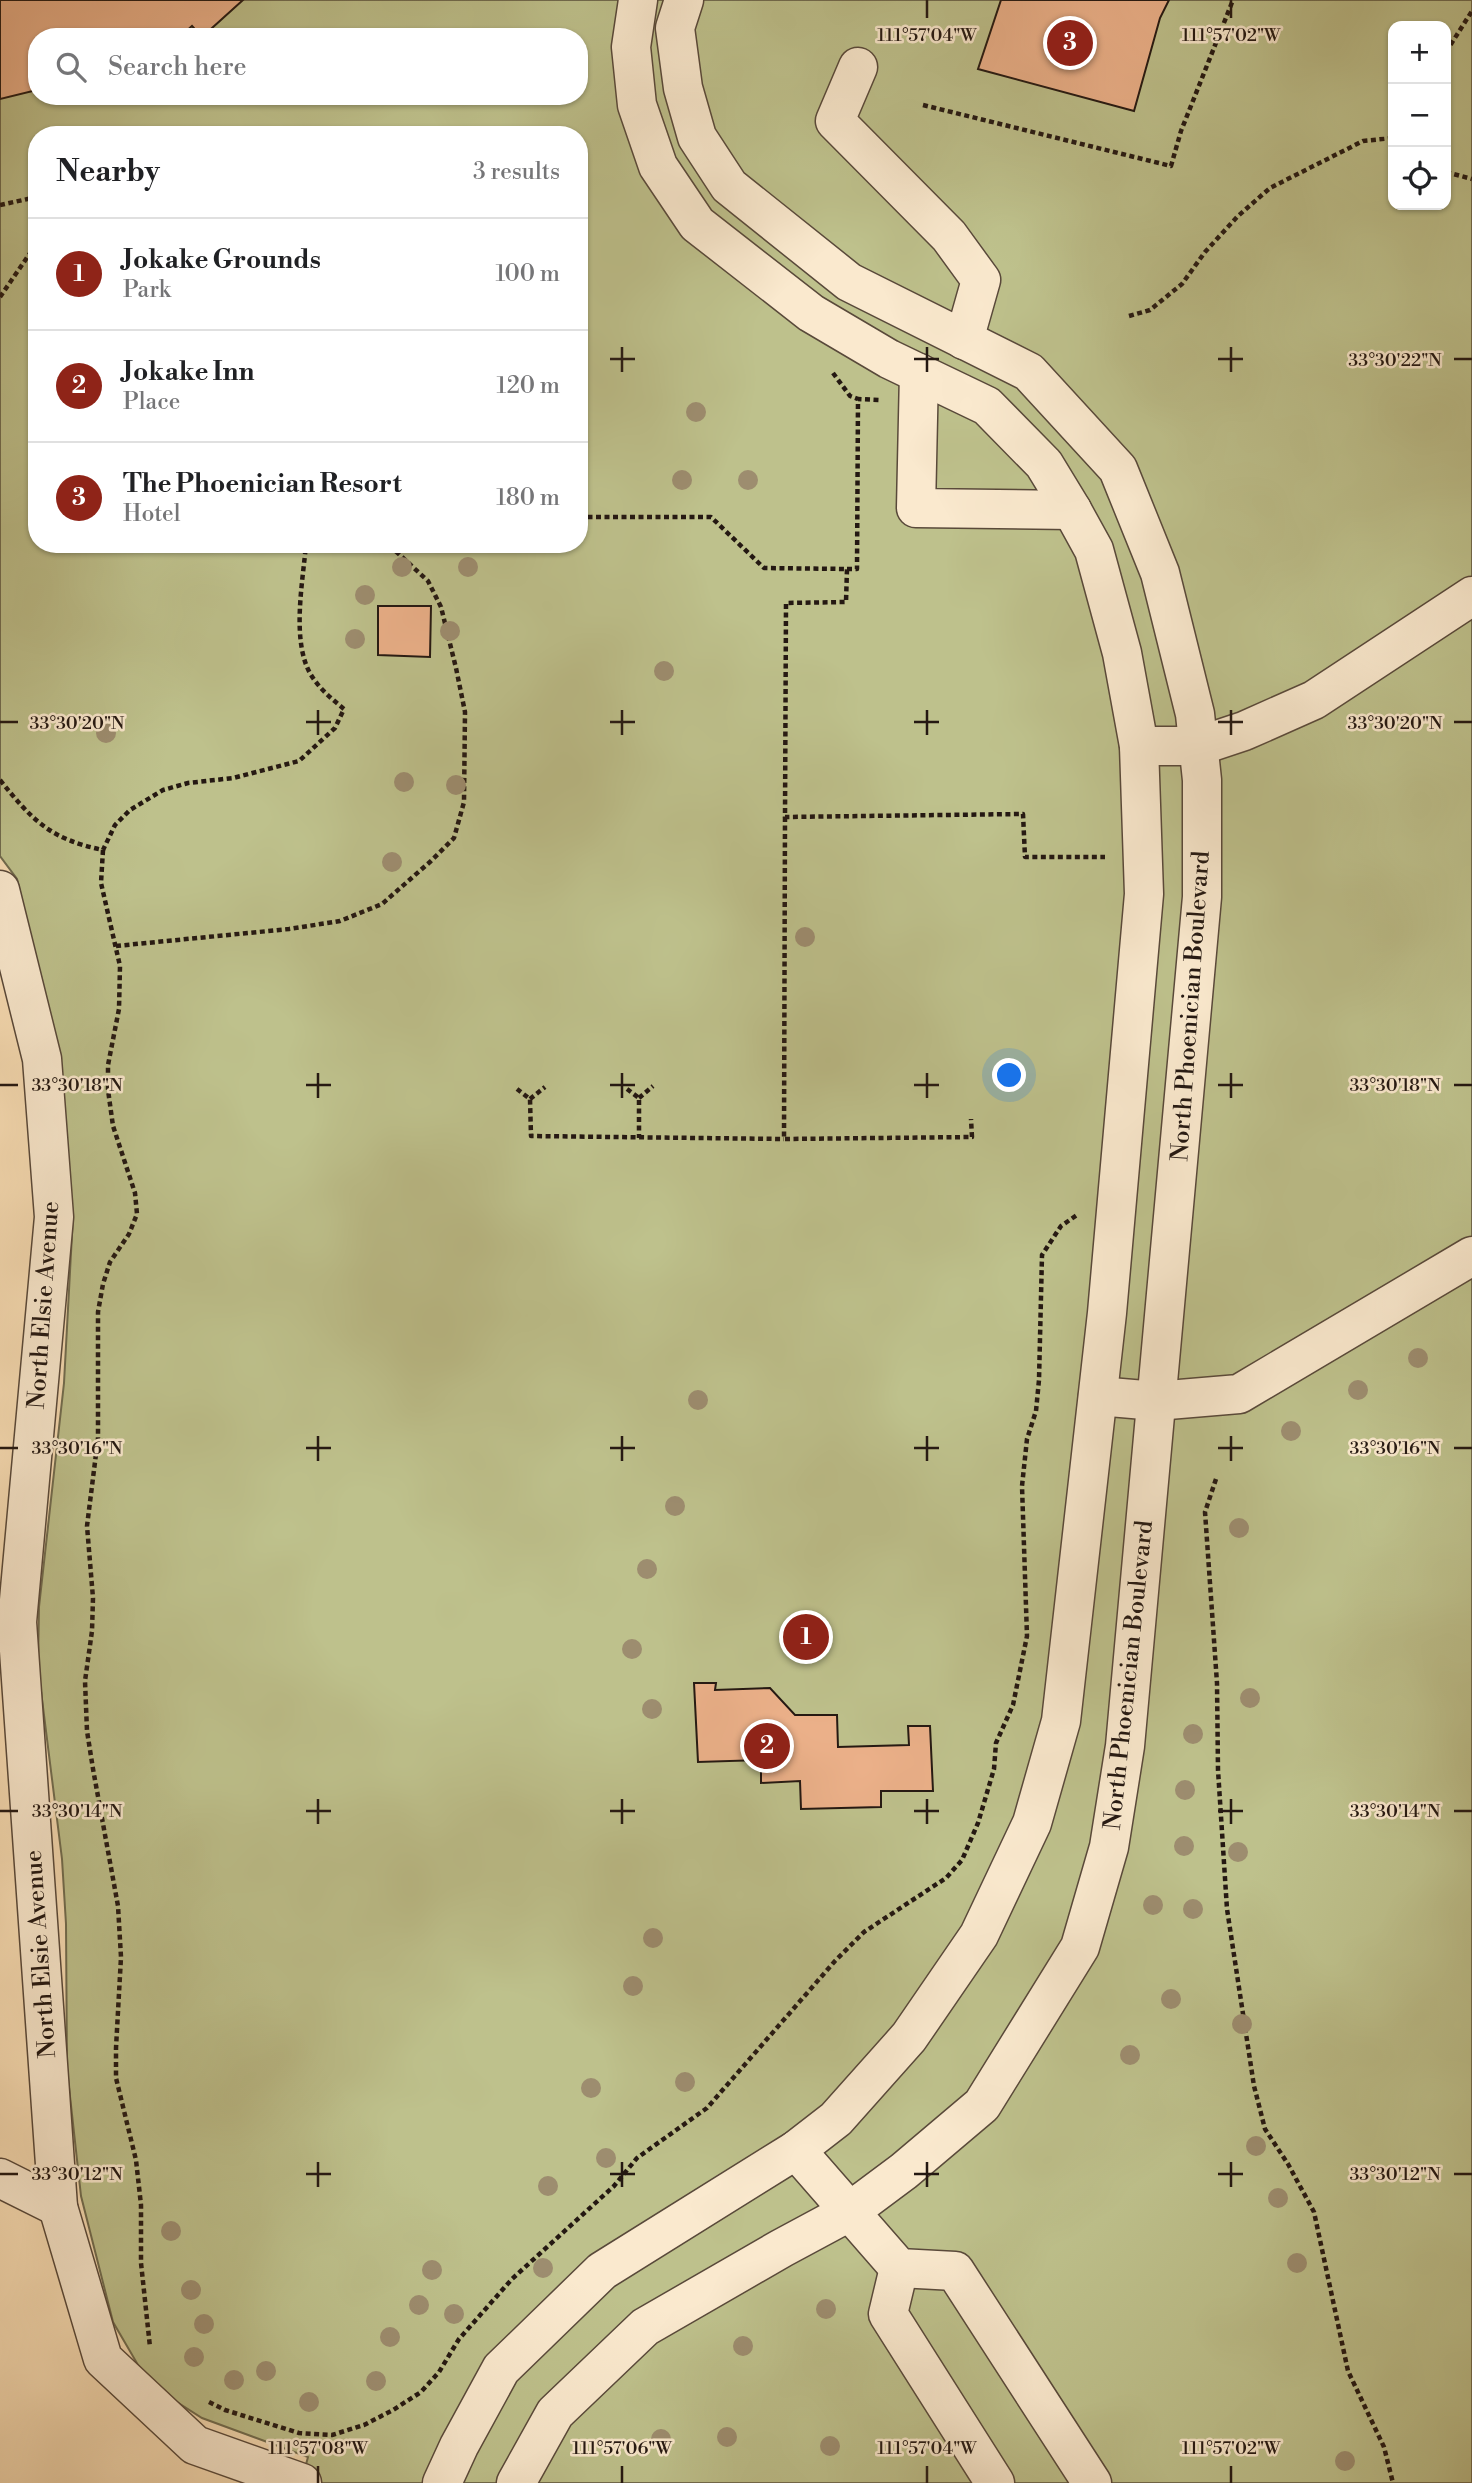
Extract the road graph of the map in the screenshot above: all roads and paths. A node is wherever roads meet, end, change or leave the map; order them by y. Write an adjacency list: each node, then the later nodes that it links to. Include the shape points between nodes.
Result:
1 (638, 0): 17 (street, via 631,47 637,105 658,166 697,224 811,313)
2 (684, 0): 16 (street, North Phoenician Boulevard, via 675,27 683,88 697,137 729,186 849,282)
3 (1233, 0): 7 (path, via 1171,166)
4 (1472, 11): 5 (path)
5 (1451, 44)
6 (858, 67): 16 (street, via 835,121 949,236 981,280)
7 (923, 105)
8 (1388, 138): 15 (path, via 1363,141 1270,188 1238,216 1182,284 1150,310)
9 (1451, 174): 10 (path)
10 (1472, 179)
11 (28, 199): 12 (path)
12 (0, 205)
13 (28, 256): 14 (path)
14 (0, 297)
15 (1129, 316)
16 (964, 340): 26 (street, North Phoenician Boulevard, via 1029,372 1118,469 1160,573)
17 (919, 373): 19 (street, via 987,406 1044,464); 19 (street, via 916,508)
18 (883, 400): 23 (path, via 858,399 857,569)
19 (1072, 510): 25 (street, via 1094,550 1122,653)
20 (588, 517): 23 (path, via 711,517 764,568)
21 (305, 553): 29 (path, via 300,621 303,654 312,677 344,709 335,728 299,761 163,790 130,810 115,825)
22 (398, 553): 32 (path, via 428,581 440,607 465,712 464,802 454,838 382,904 340,921)
23 (847, 569): 28 (path, via 846,602 786,603)
24 (1472, 596): 26 (street, via 1314,700)
25 (1139, 746): 26 (street); 44 (street, via 1144,894)
26 (1199, 746): 45 (street, North Phoenician Boulevard, via 1202,897)
27 (0, 780): 29 (path, via 33,820 56,836)
28 (785, 817): 30 (path, via 1023,814 1025,857); 41 (path)
29 (103, 849): 32 (path, via 101,883)
30 (1118, 857)
31 (0, 890): 49 (street, North Elsie Avenue, via 41,1059 54,1217 18,1622)
32 (116, 946): 52 (path, via 119,1009 108,1090 137,1214 110,1262 98,1312 98,1438 88,1526 92,1631 85,1681 93,1769 118,1906 117,2078 136,2160 145,2318 150,2348)
33 (653, 1086): 37 (path)
34 (545, 1087): 38 (path)
35 (517, 1089): 38 (path)
36 (627, 1089): 37 (path)
37 (639, 1098): 40 (path)
38 (530, 1099): 40 (path, via 531,1136)
39 (971, 1119): 41 (path, via 972,1137)
40 (639, 1138): 41 (path)
41 (784, 1139)
42 (1078, 1214): 53 (path, via 1061,1226 1042,1255 1039,1380 1022,1486 1027,1636 1013,1705 996,1743 995,1769 962,1860 946,1878 864,1932 706,2108 637,2158 614,2186 512,2279 459,2339 421,2392 374,2420 332,2435 299,2433)
43 (1472, 1256): 45 (street, via 1239,1394)
44 (1098, 1396): 45 (street); 47 (street, via 1061,1721 1032,1823 979,1935 909,2037 836,2119)
45 (1156, 1401): 50 (street, North Phoenician Boulevard, via 1125,1746 1109,1847 1080,1947 982,2105)
46 (1216, 1479): 59 (path, via 1205,1512 1218,1770 1227,1909 1254,2086 1265,2129 1314,2212 1348,2371 1384,2447)
47 (796, 2150): 50 (street); 55 (street, via 602,2271 501,2369)
48 (0, 2178): 49 (street)
49 (58, 2207): 54 (street, North Elsie Avenue, via 103,2360 195,2445)
50 (849, 2213): 51 (street); 56 (street, North Phoenician Boulevard, via 645,2327 555,2413)
51 (899, 2268): 57 (street, via 888,2314); 58 (street, via 954,2271)
52 (156, 2356)
53 (206, 2400)
54 (302, 2483)
55 (442, 2483)
56 (516, 2483)
57 (995, 2483)
58 (1092, 2483)
59 (1393, 2483)

